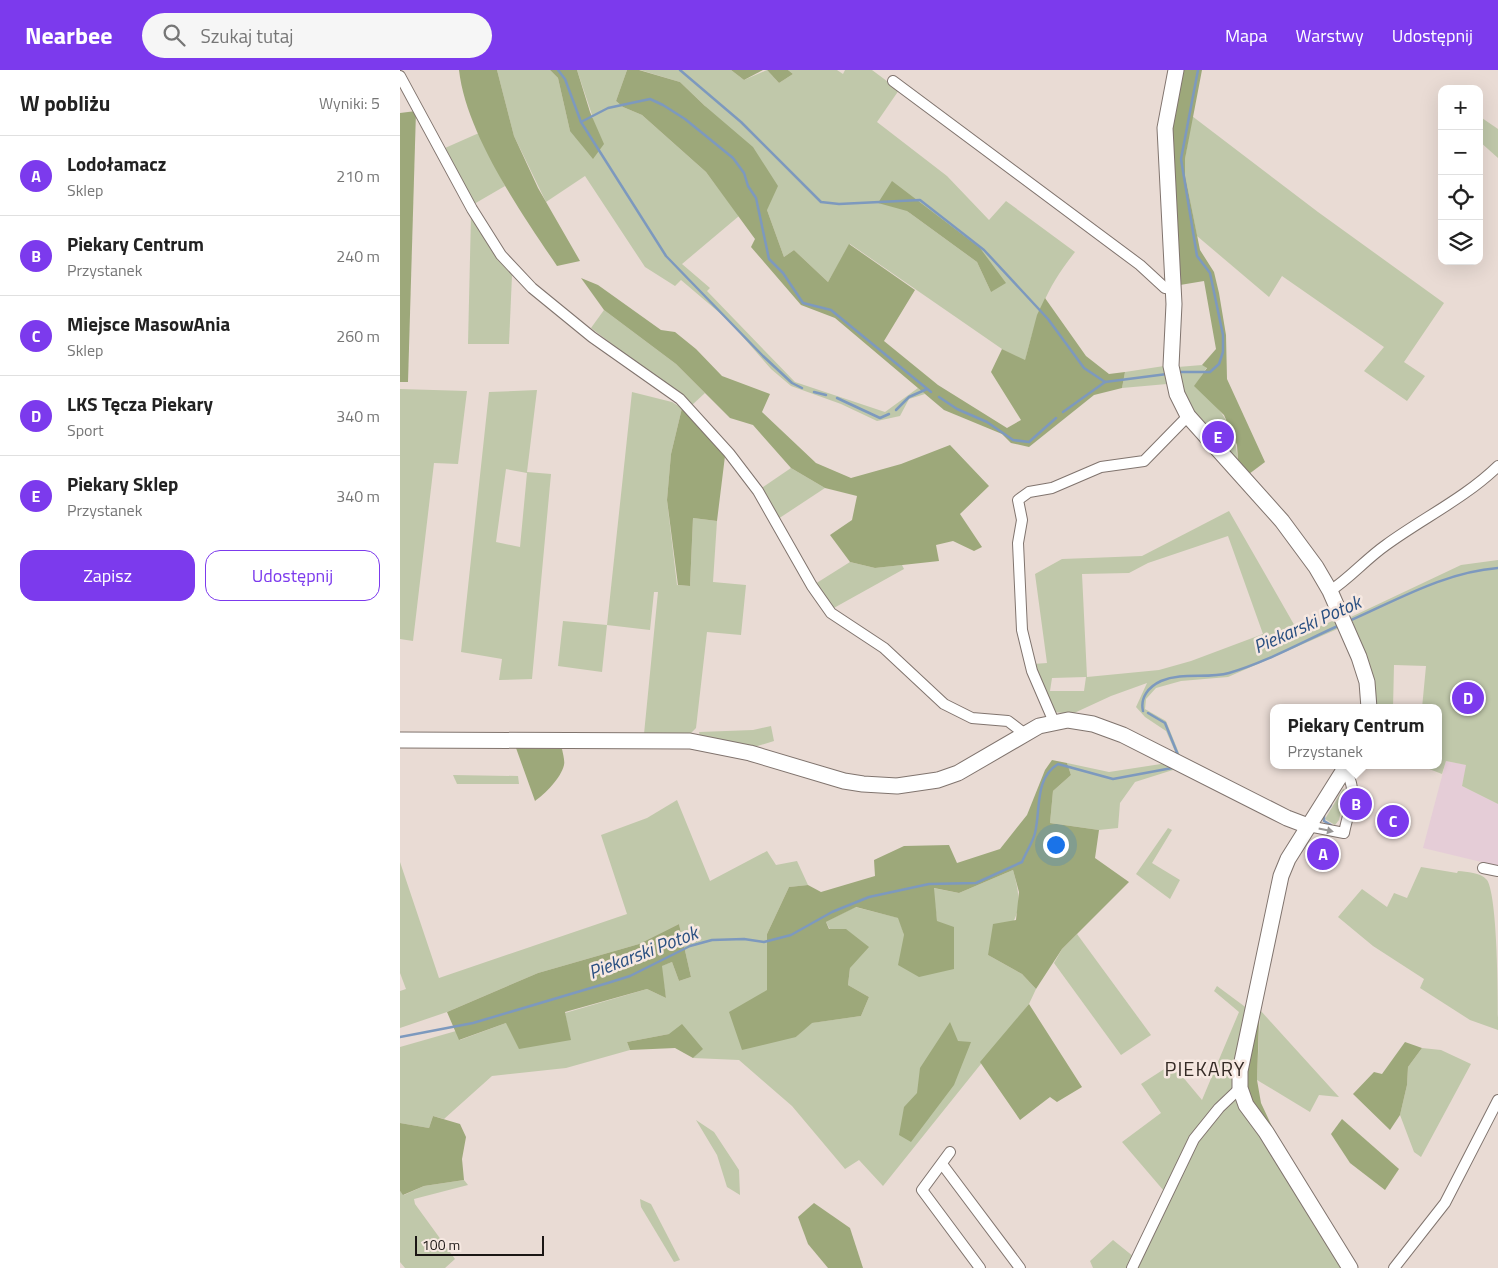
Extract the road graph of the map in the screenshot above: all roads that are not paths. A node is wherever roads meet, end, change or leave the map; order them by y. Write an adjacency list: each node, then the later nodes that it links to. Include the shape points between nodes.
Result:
1 (1176, 70): 4 (street, via 1165,128)
2 (400, 76): 10 (street, via 472,209 501,255 532,288 592,337 680,399 758,491 831,613 884,648 944,704 972,718 1008,721)
3 (893, 81): 4 (street, via 1140,265 1165,288)
4 (1173, 288): 5 (street, via 1171,366 1181,405)
5 (1188, 416): 7 (street, via 1282,521 1310,557); 9 (street, via 1144,461 1101,468 1052,488 1029,492 1018,500 1022,520 1018,542 1022,630 1032,671)
6 (1498, 466): 7 (street, via 1462,496 1373,554)
7 (1330, 591): 8 (street, via 1367,682)
8 (1368, 704)
9 (1054, 722): 10 (street); 14 (street, via 1068,720 1093,724 1123,735)
10 (1025, 734): 11 (street, via 958,773 938,780 897,786 844,780 750,753 690,741)
11 (400, 740)
12 (1344, 769): 14 (street)
13 (1346, 769): 14 (street, one-way to 13, via 1344,833 1352,785)
14 (1308, 826): 17 (street, via 1288,859 1278,889 1240,1071)
15 (1483, 868): 16 (street)
16 (1498, 871)
17 (1240, 1088): 23 (street, via 1218,1108 1194,1139); 24 (street, via 1246,1105)
18 (1498, 1100): 25 (street, via 1445,1203)
19 (950, 1152): 20 (street)
20 (942, 1164): 21 (street, via 922,1190); 22 (street)
21 (980, 1268)
22 (1020, 1268)
23 (1132, 1268)
24 (1350, 1268)
25 (1394, 1268)

